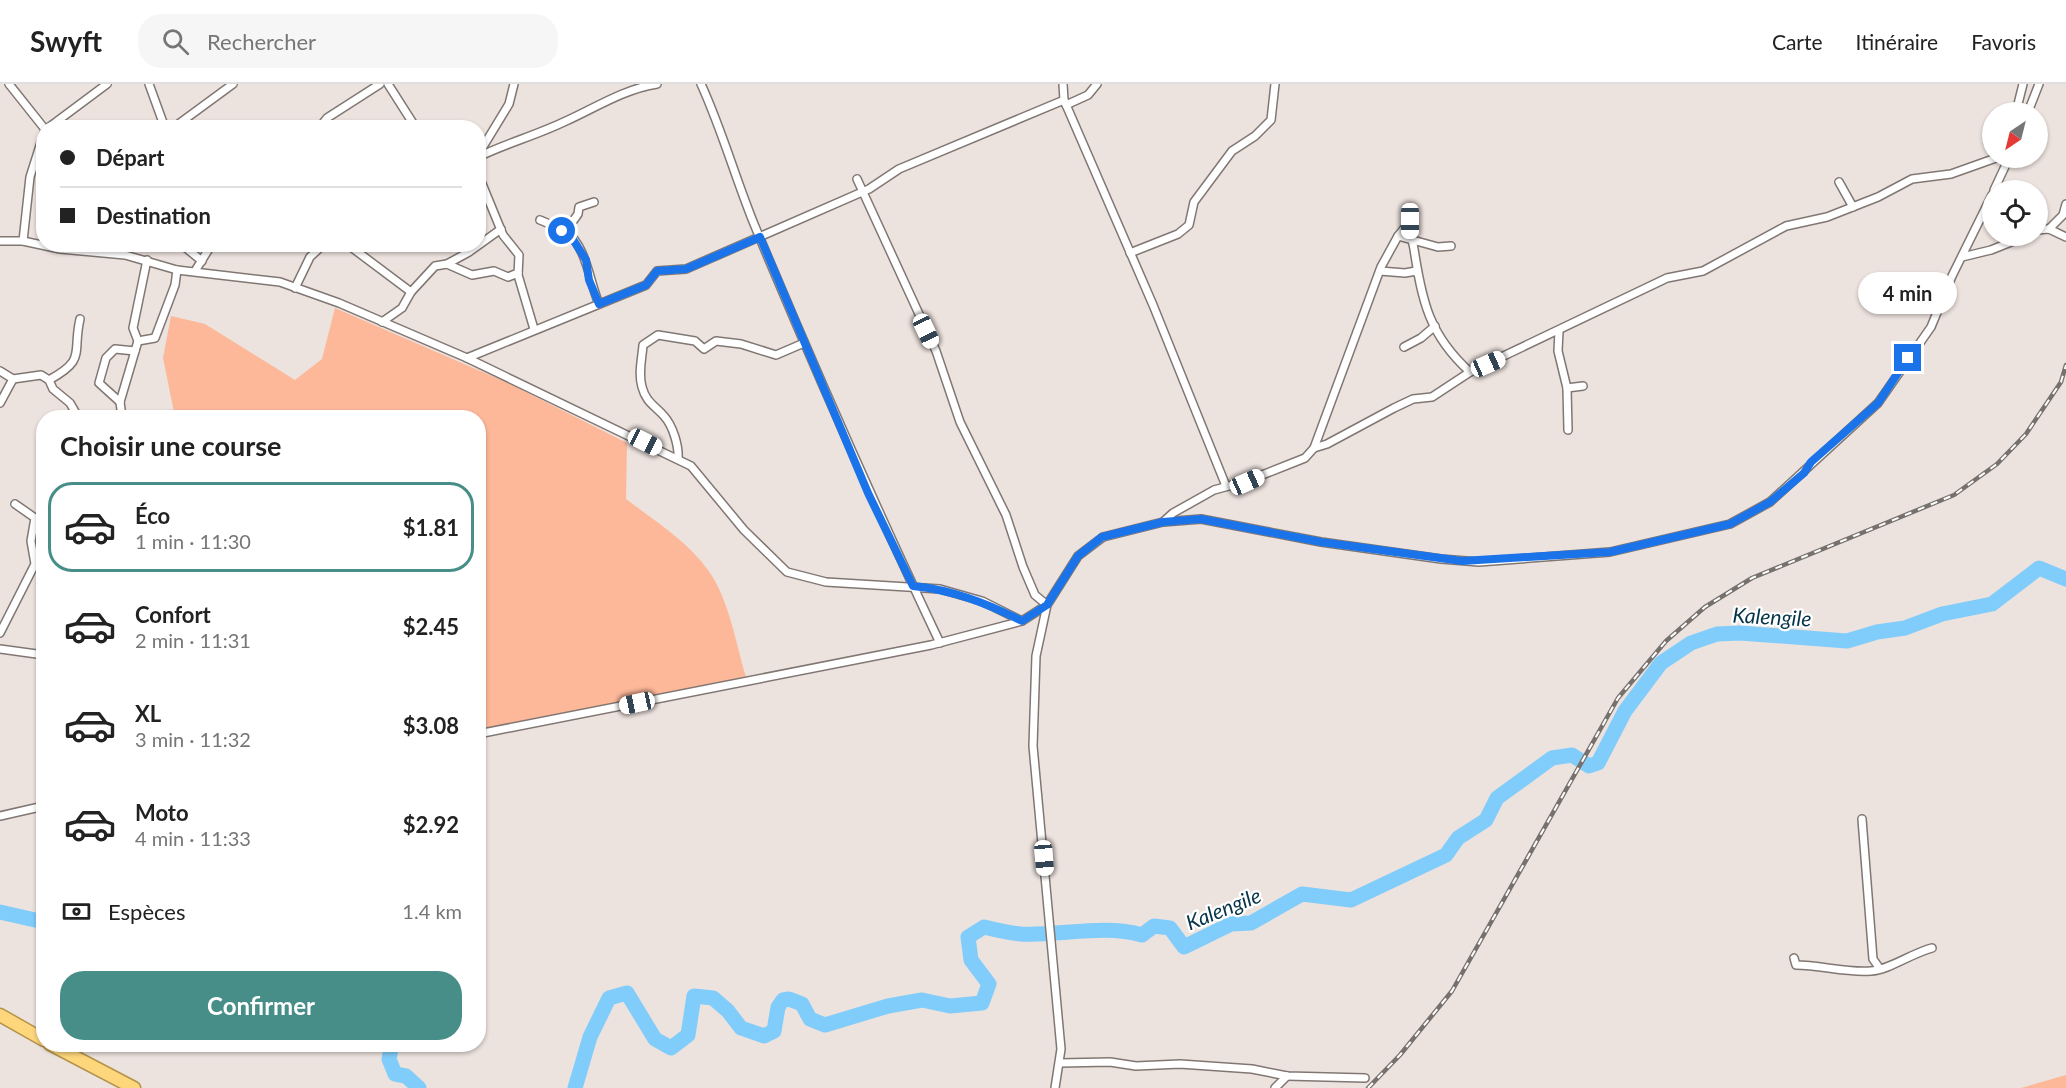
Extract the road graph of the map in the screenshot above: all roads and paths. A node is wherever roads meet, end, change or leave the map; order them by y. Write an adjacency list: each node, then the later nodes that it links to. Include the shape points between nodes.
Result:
1 (9, 84): 20 (street)
2 (107, 84): 21 (street)
3 (149, 84): 22 (street)
4 (219, 84): 16 (street)
5 (233, 84): 16 (street)
6 (380, 84): 24 (street)
7 (388, 84): 25 (street)
8 (514, 84): 26 (street, via 509,104)
9 (657, 84): 27 (street)
10 (701, 84): 47 (street)
11 (1063, 84): 17 (street)
12 (1097, 84): 17 (street, via 1088,95)
13 (1275, 84): 62 (street, via 1271,120 1232,151 1194,202 1189,225 1178,234)
14 (2023, 84): 18 (street)
15 (2039, 84): 19 (street)
16 (224, 91): 23 (street)
17 (1065, 102): 36 (street, via 899,169); 62 (street)
18 (2018, 102)
19 (2032, 102)
20 (39, 120)
21 (57, 120)
22 (162, 120)
23 (184, 120)
24 (325, 120)
25 (411, 120)
26 (486, 143)
27 (486, 152)
28 (36, 158): 52 (street, via 30,177)
29 (1982, 163): 40 (street, via 1952,174 1912,179)
30 (2003, 168): 32 (street)
31 (2004, 168): 32 (street)
32 (2002, 173): 34 (street)
33 (856, 179): 36 (street)
34 (1999, 180)
35 (1839, 182): 40 (street)
36 (862, 192): 47 (street); 102 (street, via 936,351 960,422 1006,514 1035,595)
37 (486, 193): 43 (street)
38 (594, 202): 45 (street, via 579,207)
39 (2066, 204): 44 (street, via 2063,215)
40 (1853, 207): 79 (street, via 1786,226 1703,271 1667,278)
41 (1982, 216): 63 (street)
42 (540, 220): 45 (street)
43 (501, 229): 50 (street); 70 (street, via 519,255)
44 (2049, 229): 48 (street)
45 (566, 231): 74 (street, via 586,260)
46 (1398, 236): 49 (street); 49 (street, via 1410,221); 69 (street)
47 (760, 237): 74 (street, via 686,269 657,271 646,285); 81 (street)
48 (2066, 237)
49 (1410, 238): 54 (street, via 1438,247); 71 (street)
50 (486, 240)
51 (0, 241): 52 (street)
52 (24, 241): 53 (street)
53 (36, 244)
54 (1451, 246)
55 (2001, 246): 63 (street)
56 (84, 252): 64 (street)
57 (191, 252): 65 (street)
58 (207, 252): 65 (street)
59 (315, 252): 72 (street)
60 (358, 252): 73 (street)
61 (469, 252): 66 (street)
62 (1130, 253): 98 (street)
63 (1962, 257): 100 (street, via 1931,327 1878,403 1770,502 1730,524 1610,552 1479,562 1321,542 1201,519)
64 (147, 260): 67 (street); 80 (street, via 133,328)
65 (202, 261): 68 (street)
66 (447, 264): 70 (street, via 472,275 494,271 508,277); 73 (street, via 435,266)
67 (177, 270): 68 (street); 80 (street, via 155,338)
68 (195, 271): 72 (street, via 280,282)
69 (1380, 271): 71 (street, via 1416,271); 96 (street)
70 (518, 273): 78 (street)
71 (1418, 284): 77 (street)
72 (295, 288): 76 (street)
73 (411, 292): 76 (street, via 402,308)
74 (599, 304): 78 (street)
75 (80, 319): 88 (street, via 76,360)
76 (382, 322): 84 (street)
77 (1435, 326): 82 (street); 86 (street, via 1452,356)
78 (534, 329): 84 (street)
79 (1559, 331): 86 (street); 90 (street, via 1558,351)
80 (138, 341): 83 (street)
81 (804, 343): 97 (street, via 776,355 716,341 704,349 695,341 658,334 643,345 639,373 642,387 651,407 672,428); 101 (street)
82 (1404, 347)
83 (135, 351): 91 (street); 91 (street, via 115,349 106,358 99,383)
84 (466, 358): 97 (street)
85 (0, 371): 87 (street)
86 (1470, 372): 96 (street, via 1432,398 1413,399)
87 (13, 379): 88 (street, via 41,375); 92 (street)
88 (49, 380): 93 (street, via 52,389)
89 (1583, 386): 90 (street)
90 (1567, 388): 95 (street)
91 (120, 402): 94 (street)
92 (0, 403)
93 (74, 410)
94 (122, 410)
95 (1568, 430)
96 (1314, 448): 98 (street, via 1305,458 1247,482)
97 (678, 459): 101 (street, via 691,466 744,530 787,572 826,582)
98 (1226, 486): 100 (street, via 1194,500)
99 (15, 504): 104 (street, via 35,518 31,541 35,564)
100 (1163, 522): 102 (street, via 1102,537 1078,556)
101 (913, 586): 103 (street, via 981,601); 105 (street)
102 (1047, 605): 103 (street); 118 (street, via 1036,656 1033,746)
103 (1022, 621): 105 (street)
104 (0, 633)
105 (940, 643): 108 (street)
106 (0, 649): 107 (street)
107 (36, 654)
108 (486, 732)
109 (36, 808): 110 (street)
110 (0, 816)
111 (1862, 819): 114 (street, via 1873,959)
112 (1932, 948): 114 (street)
113 (1794, 958): 114 (street, via 1796,965 1823,969)
114 (1880, 969)
115 (0, 1015): 116 (highway)
116 (36, 1035)
117 (65, 1052): 121 (highway)
118 (1060, 1063): 119 (street, via 1180,1064); 122 (street)
119 (1287, 1076): 120 (street); 123 (street)
120 (1365, 1078)
121 (134, 1088)
122 (1055, 1088)
123 (1275, 1088)

